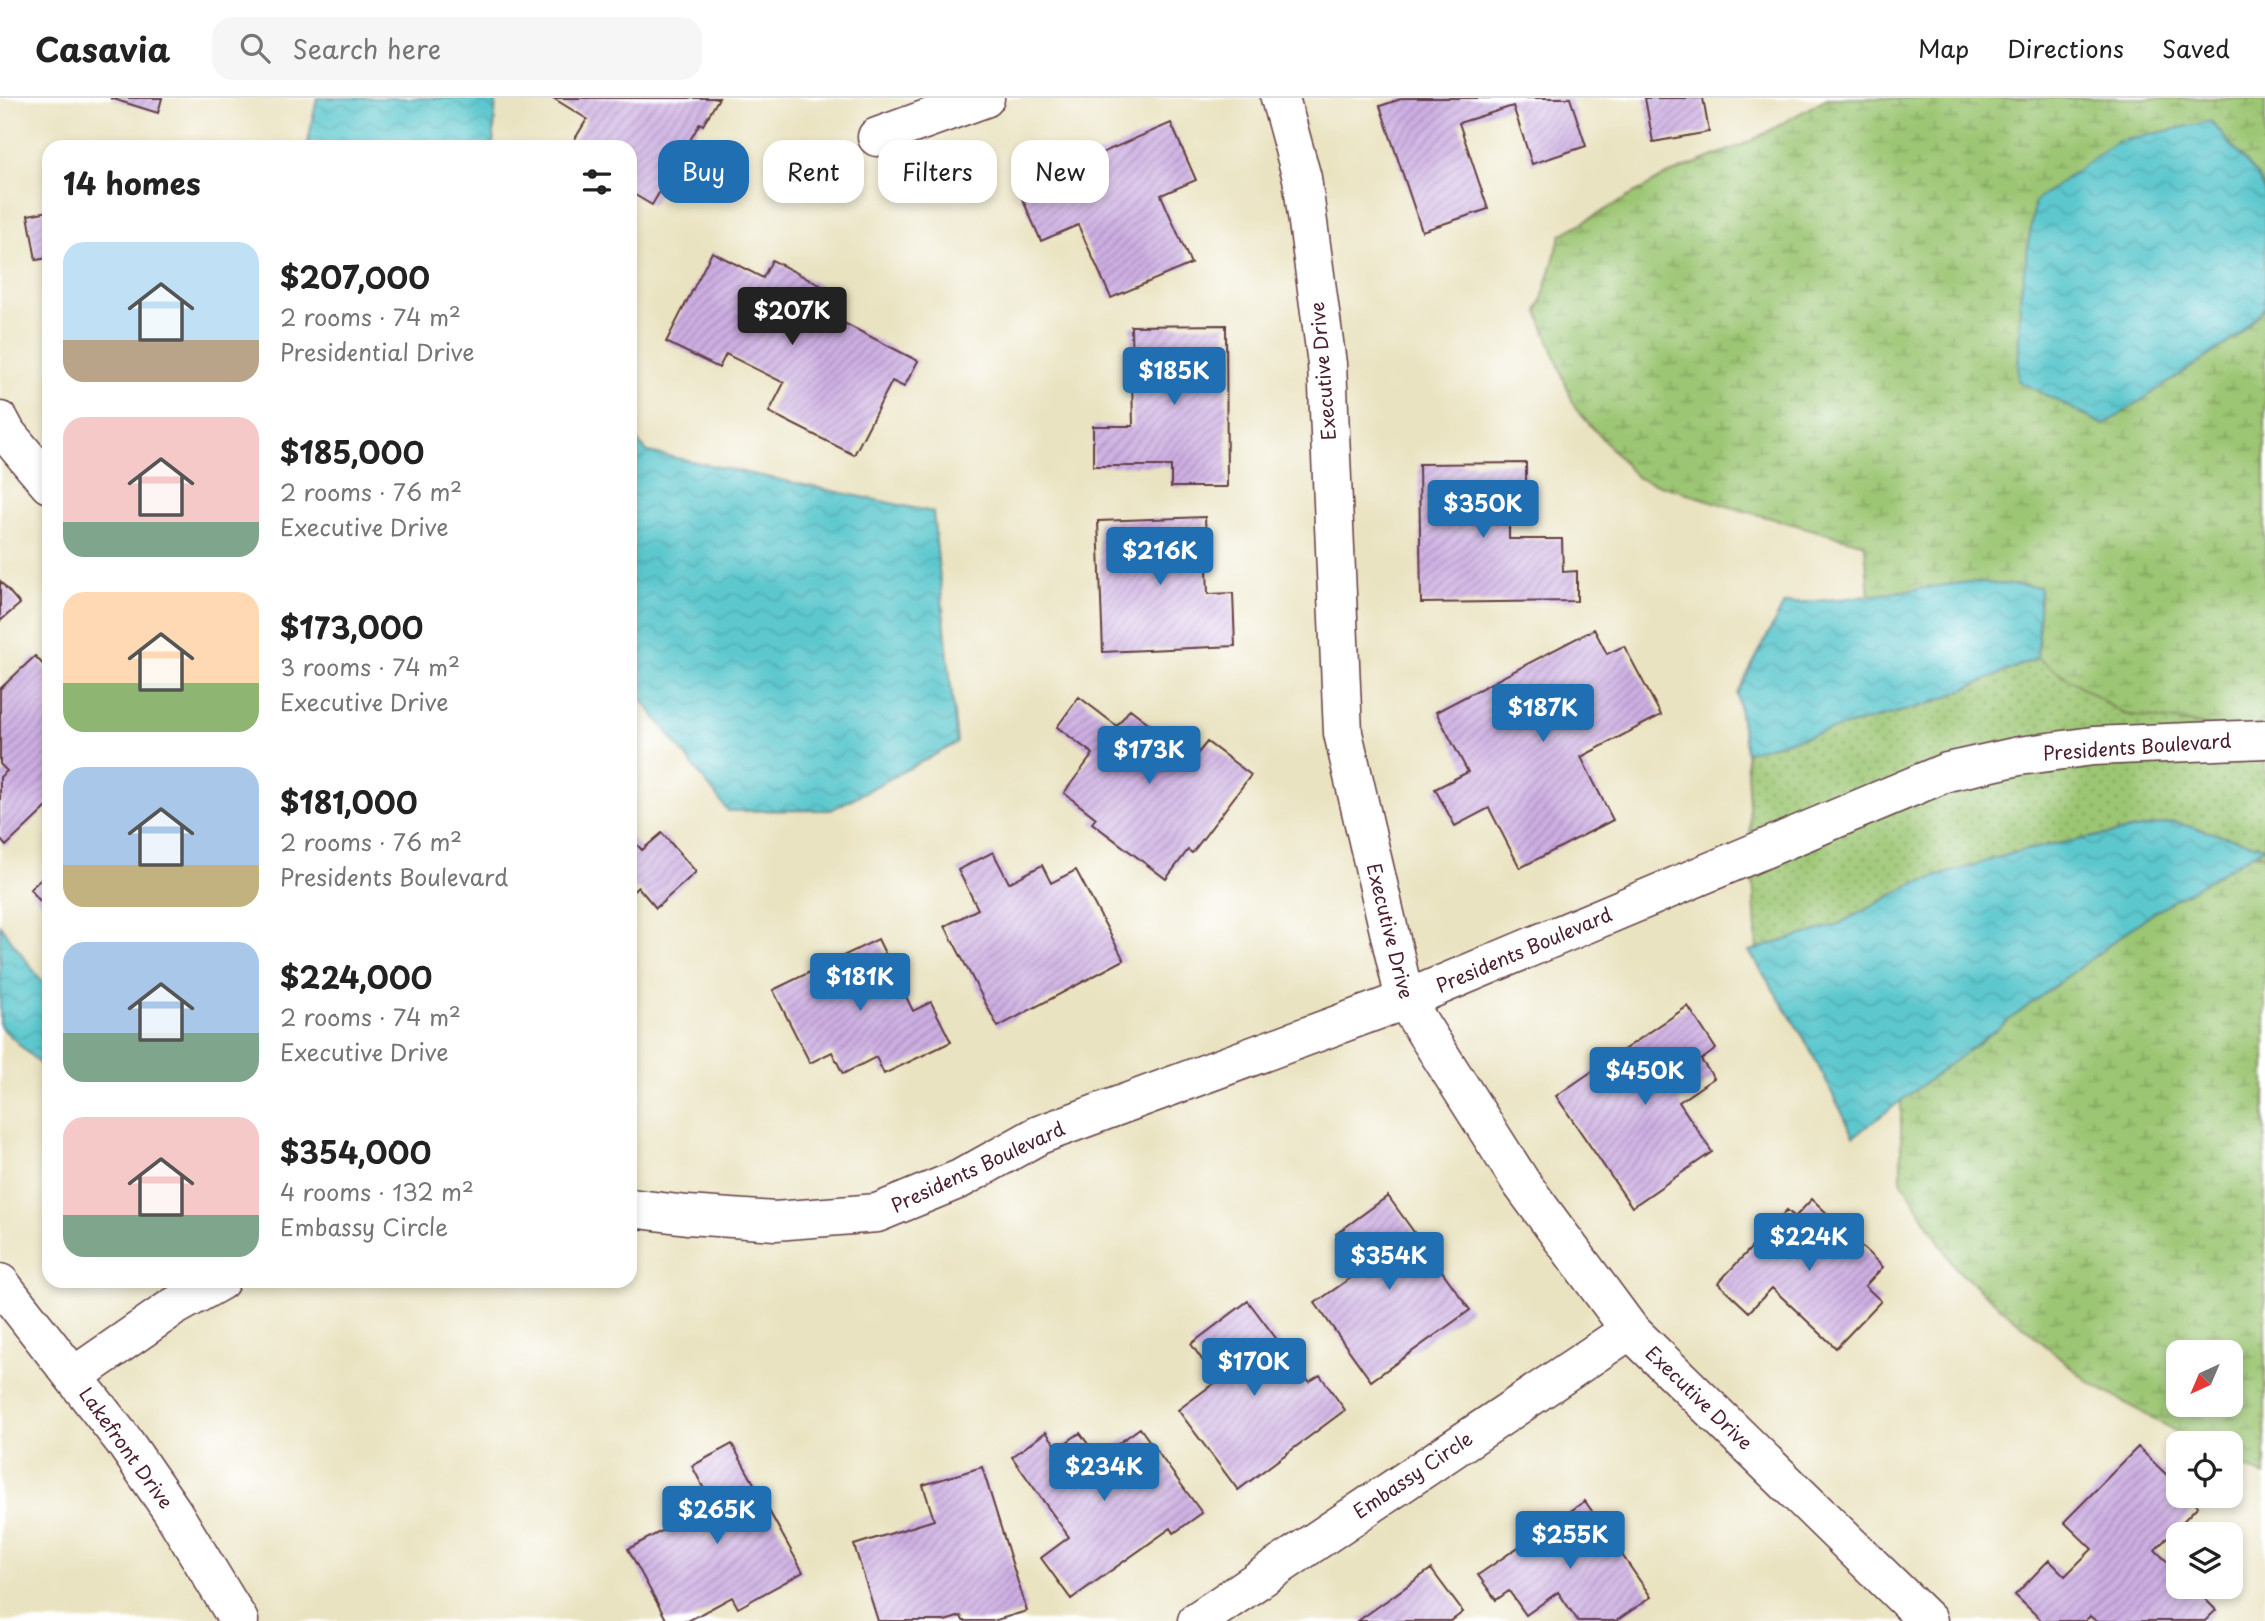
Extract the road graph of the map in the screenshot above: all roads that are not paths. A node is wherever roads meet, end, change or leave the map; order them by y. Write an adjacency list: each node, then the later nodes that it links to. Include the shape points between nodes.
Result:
1 (985, 98): 3 (street)
2 (1280, 98): 7 (street, Executive Drive, via 1302,178 1327,364 1343,733)
3 (877, 137)
4 (0, 421): 5 (street)
5 (42, 476)
6 (2265, 739): 7 (street, Presidents Boulevard, via 2092,746 1947,772)
7 (1405, 1000): 8 (street, Presidents Boulevard, via 1039,1135 960,1180 877,1213 775,1221); 11 (street, Executive Drive, via 1522,1184)
8 (637, 1209)
9 (0, 1283): 12 (street, Lakefront Drive)
10 (208, 1288): 12 (street)
11 (1630, 1330): 14 (street, Embassy Circle); 15 (street, Executive Drive)
12 (74, 1376): 13 (street, Lakefront Drive, via 172,1511)
13 (239, 1621)
14 (1198, 1621)
15 (1928, 1621)

